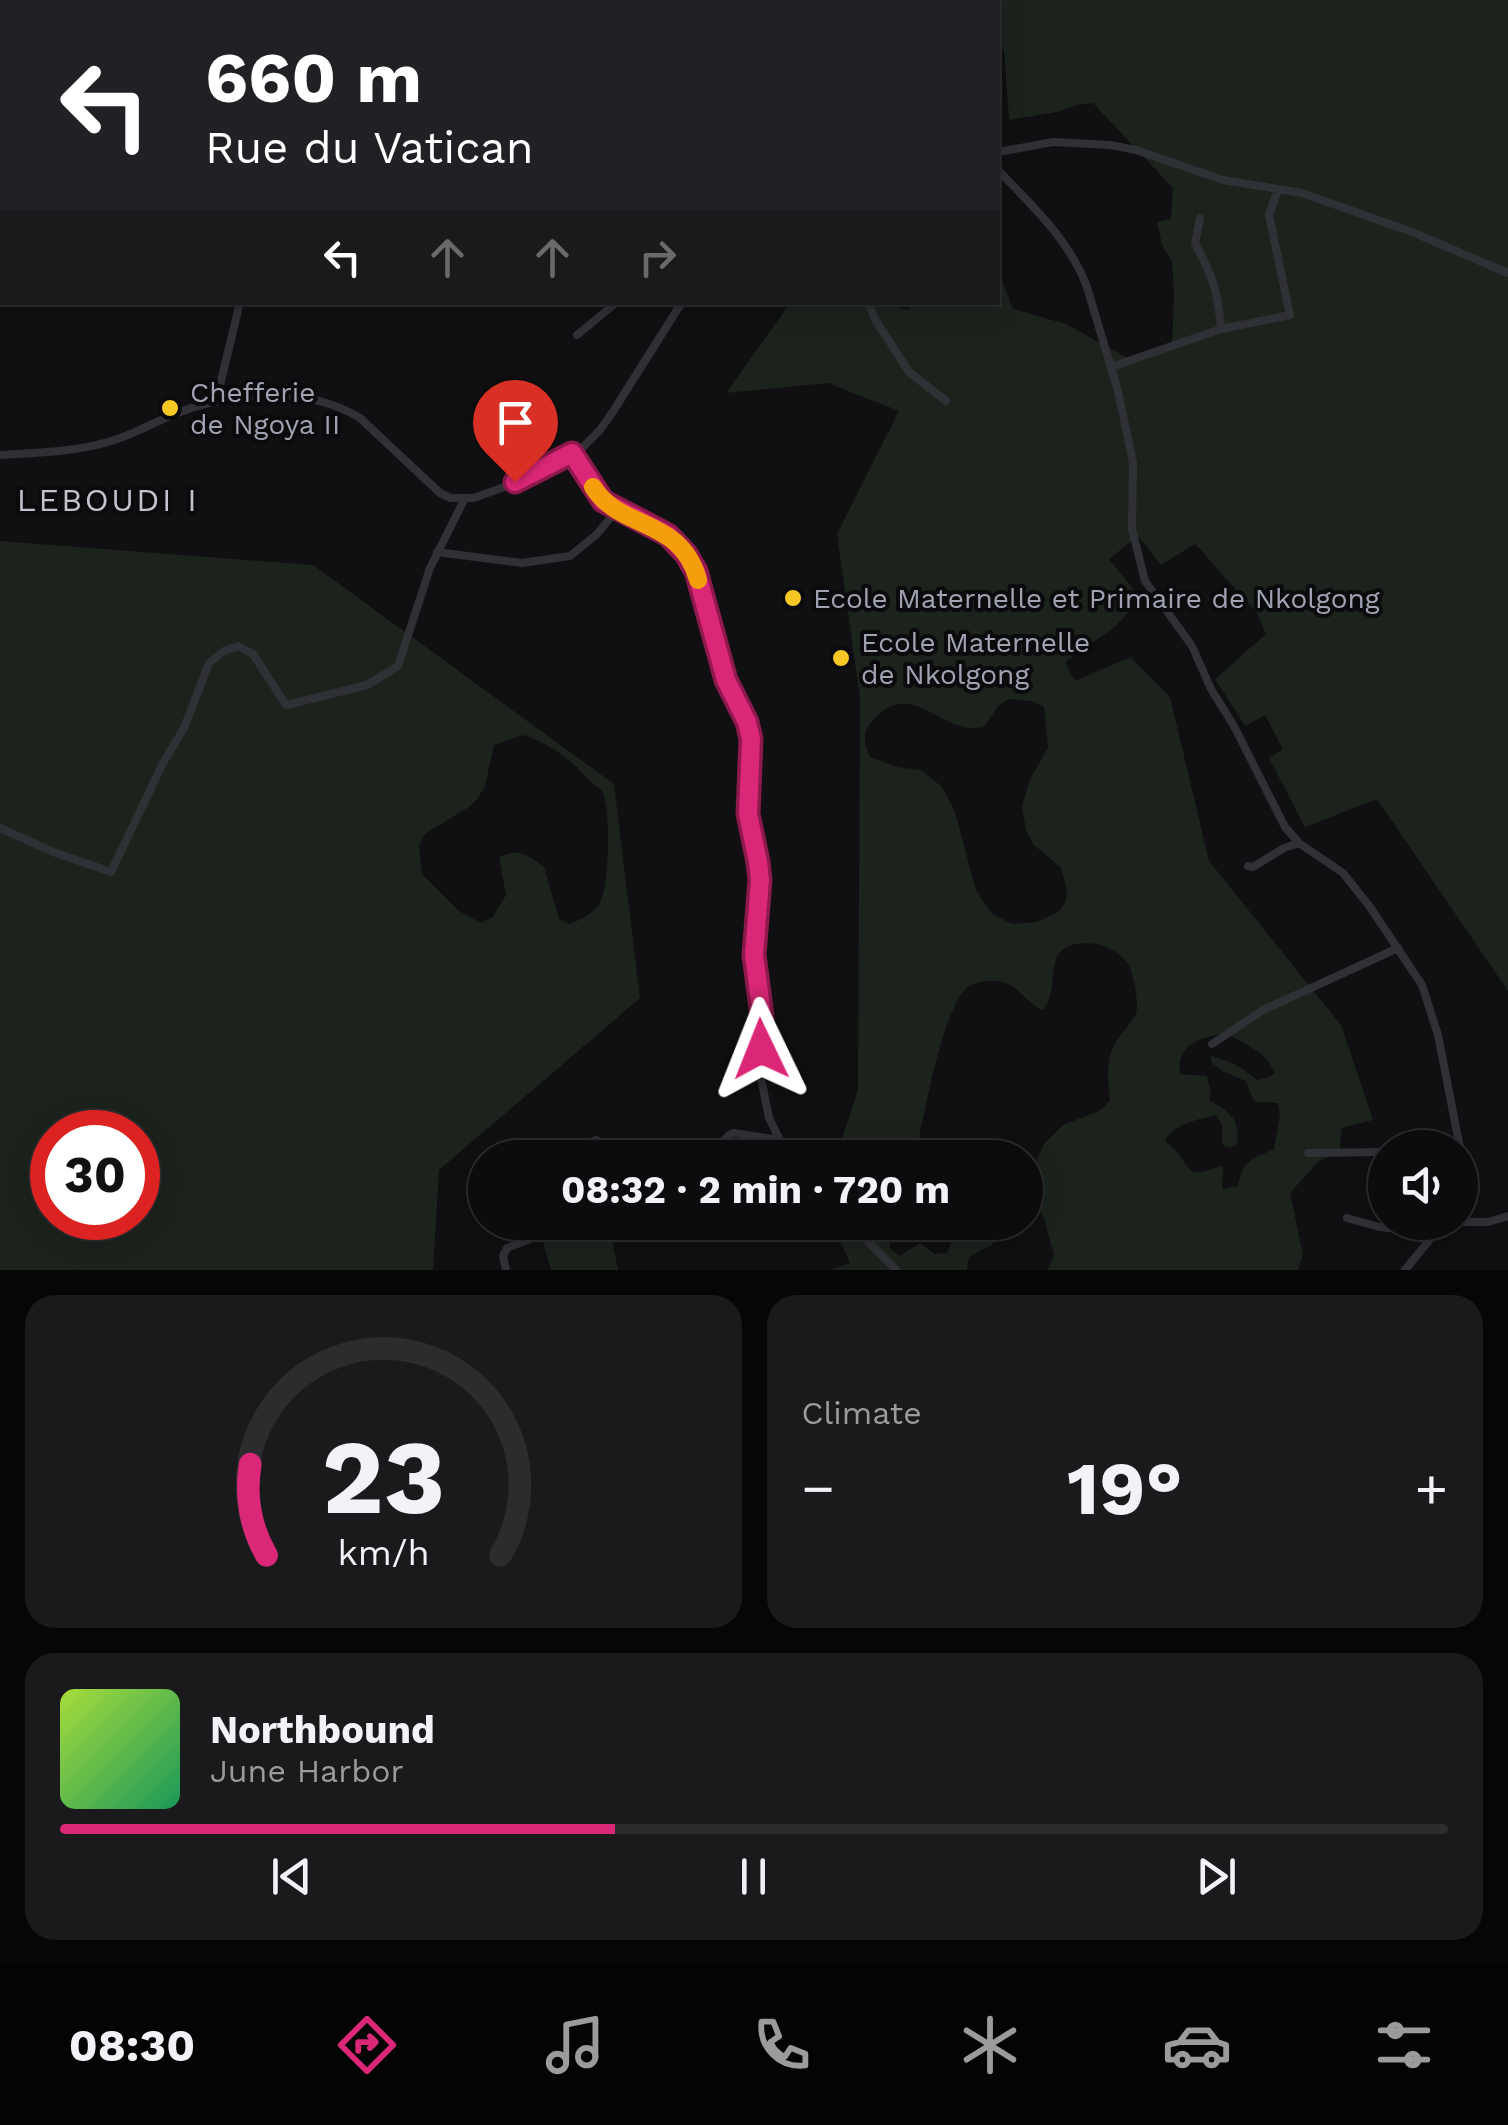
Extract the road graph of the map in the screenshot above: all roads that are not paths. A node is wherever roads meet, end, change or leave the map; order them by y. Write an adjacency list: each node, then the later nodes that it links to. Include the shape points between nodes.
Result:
1 (1000, 152): 3 (street, via 1053,142 1110,145 1223,180)
2 (1000, 172): 12 (street, via 1073,254)
3 (1278, 188): 5 (street, via 1396,226); 10 (street, via 1269,214 1290,315)
4 (1200, 218): 10 (street, via 1194,244 1212,274)
5 (1508, 273)
6 (239, 305): 14 (street)
7 (613, 305): 11 (street)
8 (679, 305): 15 (street, via 600,430)
9 (869, 305): 13 (street, via 909,372)
10 (1221, 329): 12 (street)
11 (577, 335)
12 (1111, 367): 21 (street, via 1132,464 1132,529 1145,581 1192,646 1284,827)
13 (946, 401)
14 (216, 402): 16 (street, via 108,442); 17 (street, via 290,395 347,410 429,485)
15 (572, 453): 17 (street); 18 (street, via 597,494)
16 (0, 454)
17 (464, 500): 19 (street)
18 (617, 510): 19 (street, via 570,556 522,563); 27 (street, via 675,540 691,562 726,680 750,731 748,814 760,880 754,955 760,1073)
19 (437, 552): 20 (street, via 398,666 367,685 286,705 254,654 238,646 210,664 112,872)
20 (0, 828)
21 (1300, 843): 22 (street); 23 (street, via 1344,872)
22 (1248, 866)
23 (1398, 948): 24 (street, via 1263,1010); 25 (street, via 1433,1014)
24 (1212, 1044)
25 (1456, 1130)
26 (725, 1140): 27 (street, via 734,1133)
27 (780, 1140)
28 (1308, 1152): 29 (street)
29 (1368, 1152)
30 (1508, 1216): 32 (street)
31 (1348, 1218): 33 (street)
32 (1478, 1222)
33 (1368, 1224)
34 (528, 1240): 37 (street, via 508,1248)
35 (867, 1240): 38 (street)
36 (1430, 1240): 39 (street)
37 (506, 1270)
38 (896, 1270)
39 (1404, 1270)

